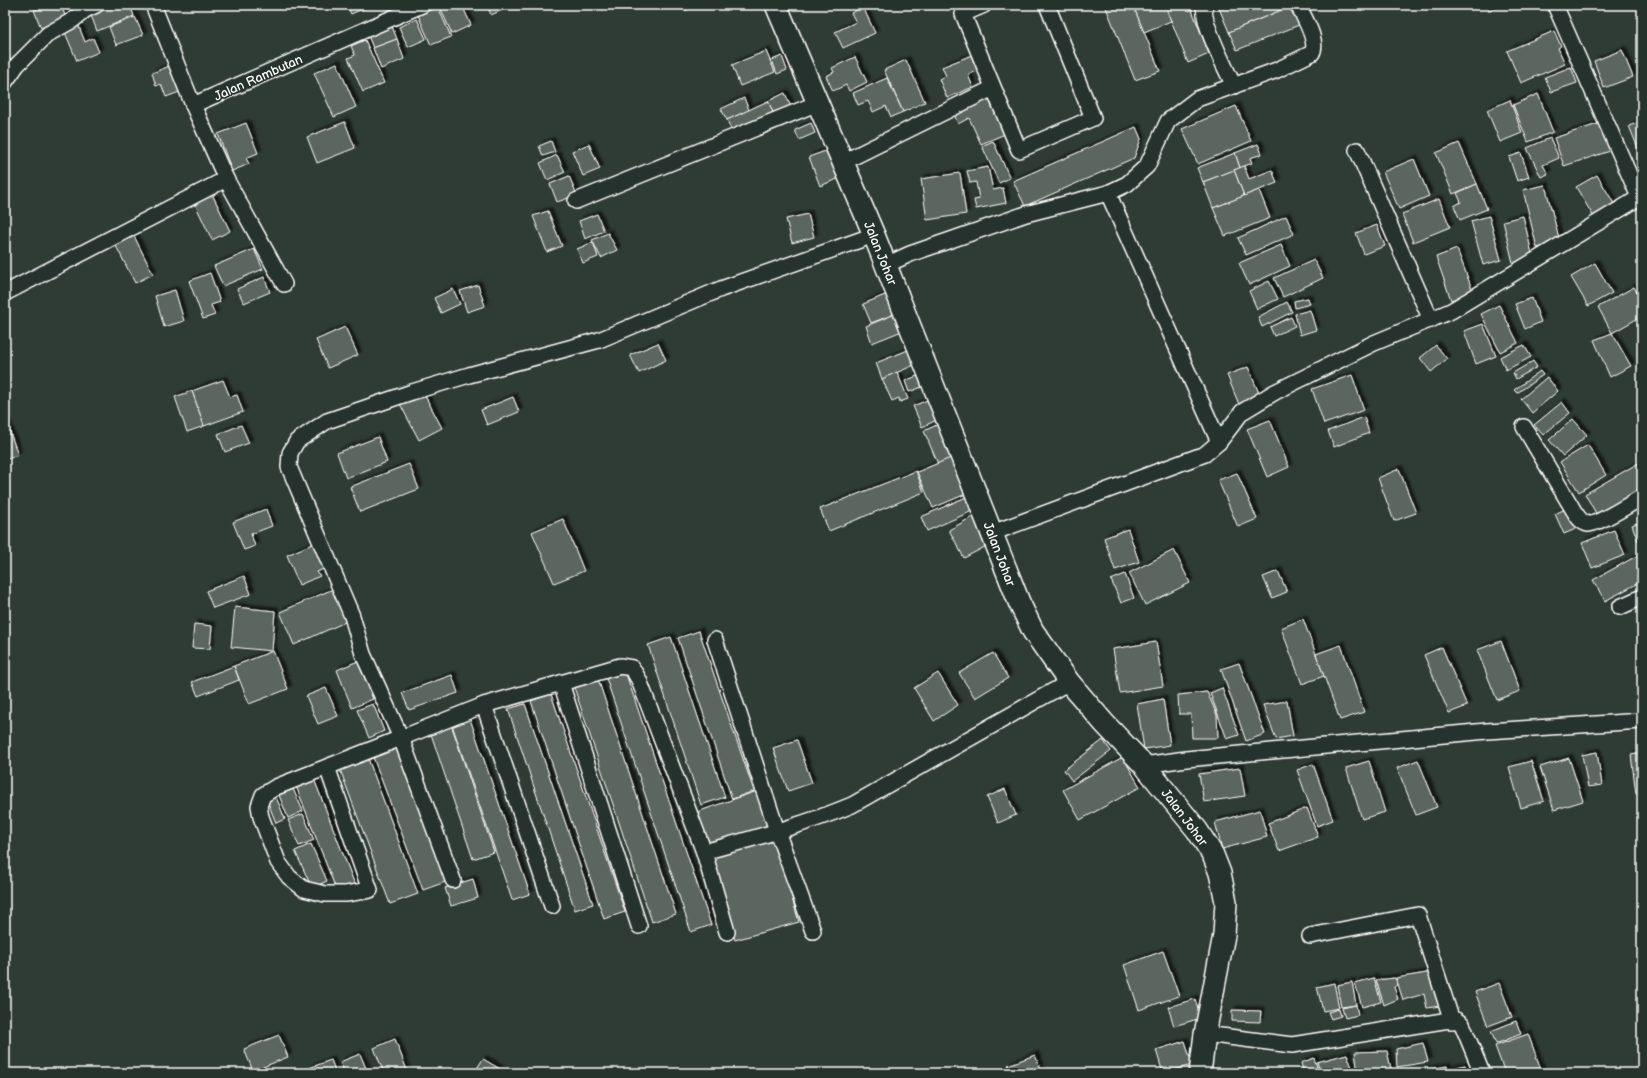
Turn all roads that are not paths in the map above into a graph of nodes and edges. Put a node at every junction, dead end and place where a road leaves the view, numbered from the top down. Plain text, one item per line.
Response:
1 (96, 5) edge
2 (153, 5) edge
3 (422, 5) edge
4 (776, 5) edge
5 (984, 5) edge
6 (1047, 5) edge
7 (1205, 5) edge
8 (1298, 5) edge
9 (1554, 5) edge
10 (5, 82) edge
11 (1234, 86) junction
12 (993, 88) junction
13 (818, 103) junction
14 (193, 105) junction
15 (1357, 150) dead end
16 (843, 162) junction
17 (226, 179) junction
18 (1108, 193) junction
19 (1640, 197) edge
20 (576, 201) dead end
21 (874, 235) junction
22 (886, 265) junction
23 (284, 284) dead end
24 (5, 293) edge
25 (1431, 320) junction
26 (1524, 427) dead end
27 (1219, 442) junction
28 (1642, 498) edge
29 (992, 533) junction
30 (1642, 597) edge
31 (1620, 606) dead end
32 (715, 640) dead end
33 (1069, 682) junction
34 (561, 684) junction
35 (484, 705) junction
36 (1642, 721) edge
37 (401, 738) junction
38 (1144, 765) junction
39 (327, 767) junction
40 (777, 831) junction
41 (704, 852) junction
42 (453, 880) dead end
43 (552, 906) dead end
44 (639, 926) dead end
45 (813, 931) dead end
46 (727, 932) dead end
47 (1310, 936) dead end
48 (1452, 1021) junction
49 (1205, 1034) junction
50 (1200, 1073) edge
51 (1482, 1073) edge

1 - 10 street
2 - 14 street
3 - 14 street, Jalan Rambutan
4 - 13 street, Jalan Johar
5 - 12 street
6 - 12 street
7 - 11 street
8 - 11 street
9 - 19 street
11 - 18 street
12 - 16 street
13 - 16 street, Jalan Johar
13 - 20 street
14 - 17 street
15 - 25 street
16 - 21 street, Jalan Johar
17 - 23 street
17 - 24 street
18 - 22 street
18 - 27 street
19 - 25 street
21 - 22 street, Jalan Johar
21 - 37 street
22 - 29 street, Jalan Johar
25 - 27 street
26 - 28 street
27 - 29 street
29 - 33 street, Jalan Johar
30 - 31 street
32 - 40 street
33 - 38 street, Jalan Johar
33 - 40 street
34 - 35 street
34 - 41 street
34 - 44 street
35 - 37 street
35 - 43 street
36 - 38 street
37 - 39 street
37 - 42 street
38 - 49 street, Jalan Johar
39 - 39 street
40 - 41 street
40 - 45 street
41 - 46 street
47 - 48 street
48 - 49 street
48 - 51 street
49 - 50 street, Jalan Johar

